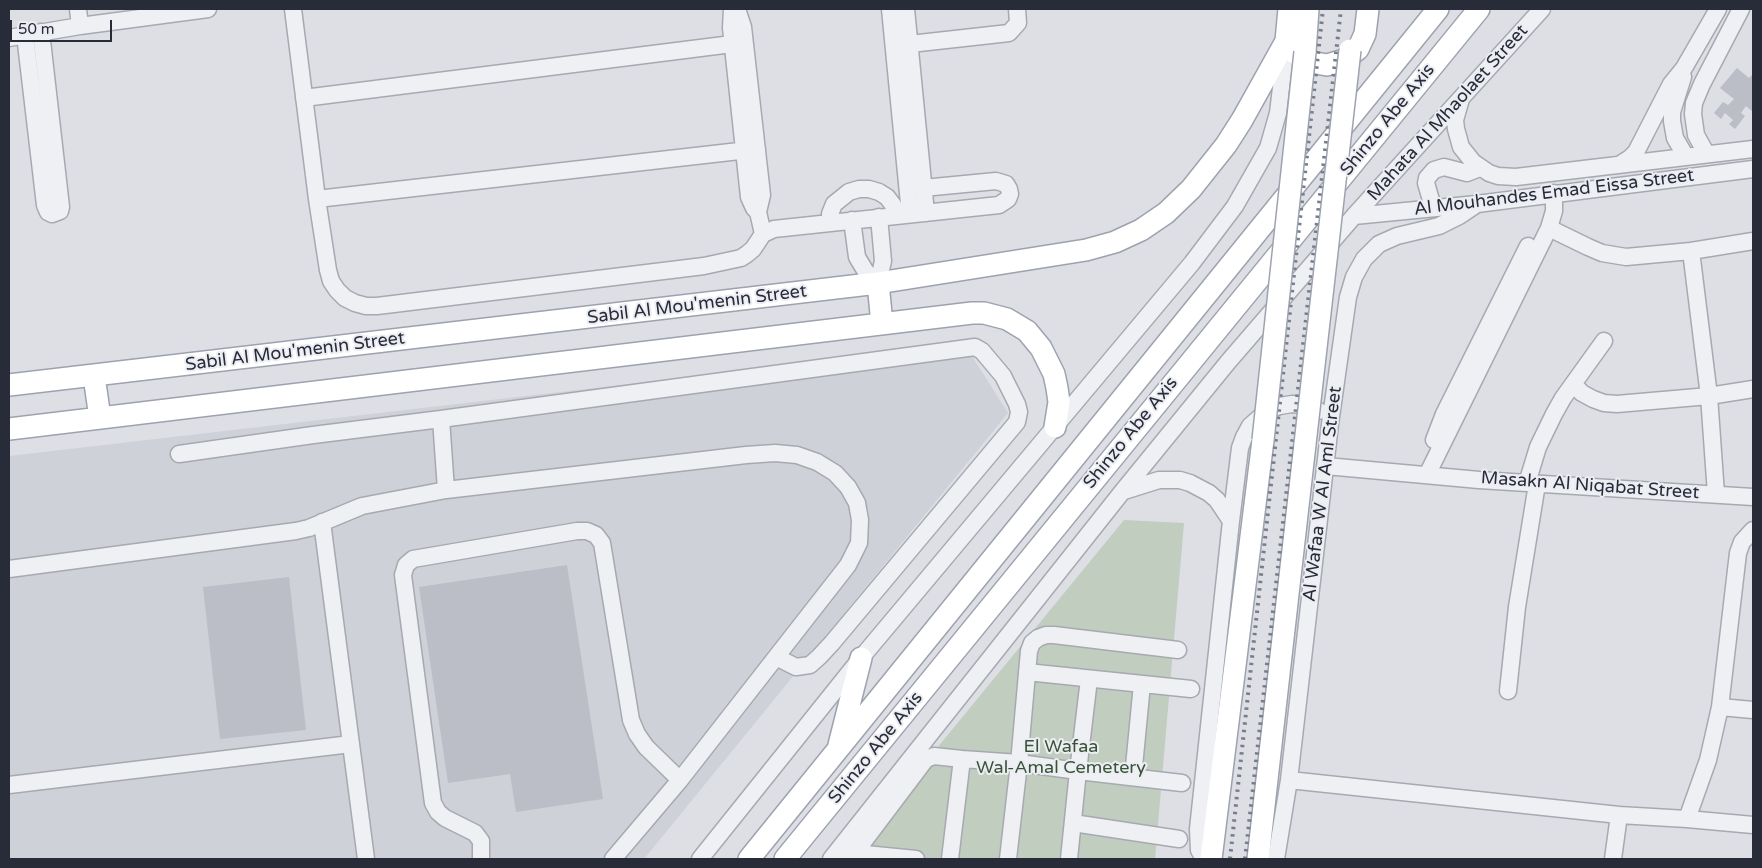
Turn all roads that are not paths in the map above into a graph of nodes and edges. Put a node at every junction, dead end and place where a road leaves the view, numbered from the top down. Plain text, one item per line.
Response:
1 (78, 9) edge
2 (208, 9) edge
3 (293, 9) edge
4 (732, 9) edge
5 (737, 9) edge
6 (890, 9) edge
7 (906, 9) edge
8 (1017, 9) edge
9 (1289, 9) edge
10 (1308, 9) edge
11 (1354, 9) edge
12 (1368, 9) edge
13 (1479, 9) edge
14 (1542, 9) edge
15 (1718, 9) edge
16 (1741, 9) edge
17 (1436, 10) edge
18 (80, 26) junction
19 (33, 34) junction
20 (9, 38) edge
21 (1286, 41) junction
22 (732, 44) junction
23 (902, 45) junction
24 (1684, 68) junction
25 (1461, 96) junction
26 (304, 98) junction
27 (751, 149) junction
28 (1753, 149) edge
29 (1706, 154) junction
30 (1686, 157) junction
31 (1617, 166) junction
32 (1480, 168) junction
33 (1753, 169) edge
34 (924, 188) junction
35 (1554, 194) junction
36 (317, 199) junction
37 (1476, 204) junction
38 (1433, 207) junction
39 (911, 214) junction
40 (1354, 216) junction
41 (879, 217) junction
42 (852, 220) junction
43 (830, 223) junction
44 (1544, 227) junction
45 (764, 234) junction
46 (1753, 240) edge
47 (1691, 251) junction
48 (878, 283) junction
49 (882, 324) junction
50 (1604, 341) dead end
51 (94, 376) junction
52 (1573, 384) junction
53 (9, 385) edge
54 (1753, 389) edge
55 (1709, 396) junction
56 (100, 418) junction
57 (441, 419) junction
58 (1330, 424) junction
59 (1054, 428) junction
60 (9, 429) edge
61 (179, 454) dead end
62 (1326, 466) junction
63 (1428, 467) junction
64 (1532, 483) junction
65 (446, 490) junction
66 (1122, 492) junction
67 (1716, 494) junction
68 (1753, 497) edge
69 (1231, 521) junction
70 (322, 522) junction
71 (1753, 530) edge
72 (9, 569) edge
73 (1178, 650) dead end
74 (776, 657) junction
75 (862, 658) junction
76 (1027, 672) junction
77 (1089, 679) junction
78 (1142, 684) junction
79 (1191, 689) dead end
80 (1508, 691) dead end
81 (1720, 707) junction
82 (1753, 710) edge
83 (351, 744) junction
84 (838, 752) junction
85 (962, 759) junction
86 (1019, 763) junction
87 (1078, 771) junction
88 (1133, 778) junction
89 (680, 780) junction
90 (1289, 780) junction
91 (1182, 783) dead end
92 (9, 785) edge
93 (1619, 816) junction
94 (1687, 819) junction
95 (1073, 823) junction
96 (1753, 825) edge
97 (1178, 839) dead end
98 (853, 856) edge
99 (366, 859) edge
100 (481, 859) edge
101 (613, 859) edge
102 (700, 859) edge
103 (749, 859) edge
104 (785, 859) edge
105 (831, 859) edge
106 (909, 859) edge
107 (950, 859) edge
108 (1008, 859) edge
109 (1069, 859) edge
110 (1204, 859) edge
111 (1211, 859) edge
112 (1258, 859) edge
113 (1276, 859) edge
114 (1613, 859) edge

1 - 18 street
2 - 18 street
3 - 26 street
4 - 22 street
5 - 27 street
6 - 23 street
7 - 23 street
8 - 23 street
9 - 21 main road
10 - 111 main road, bridge
11 - 112 main road, bridge
12 - 21 main road
13 - 104 main road, Shinzo Abe Axis
14 - 25 street, Mahata Al Mhaolaet Street
15 - 24 street
16 - 29 street
17 - 84 main road, Shinzo Abe Axis
18 - 19 street
19 - 19 street
19 - 20 street
21 - 48 main road, Sabil Al Mou'menin Street
21 - 59 street
22 - 26 street
22 - 27 street
23 - 34 street
23 - 39 street
24 - 30 street
24 - 31 street
25 - 32 street, Al Mouhandes Emad Eissa Street
25 - 40 street, Mahata Al Mhaolaet Street
26 - 36 street
27 - 36 street
27 - 45 street
28 - 29 street, Al Mouhandes Emad Eissa Street
29 - 30 street, Al Mouhandes Emad Eissa Street
30 - 31 street, Al Mouhandes Emad Eissa Street
31 - 32 street, Al Mouhandes Emad Eissa Street
32 - 38 street
33 - 35 street, Al Mouhandes Emad Eissa Street
34 - 39 street
34 - 39 street
35 - 37 street, Al Mouhandes Emad Eissa Street
35 - 44 street
36 - 45 street
37 - 38 street, Al Mouhandes Emad Eissa Street
37 - 58 street, Al Wafaa W Al Aml Street
38 - 40 street, Al Mouhandes Emad Eissa Street
39 - 41 street
39 - 43 street
40 - 66 street, Mahata Al Mhaolaet Street
41 - 42 street
41 - 48 street
42 - 43 street
42 - 48 street
43 - 45 street
44 - 47 street
44 - 63 street
46 - 47 street
47 - 55 street
48 - 49 main road
48 - 51 main road, Sabil Al Mou'menin Street
49 - 56 main road
49 - 59 main road
50 - 52 street
51 - 53 main road, Sabil Al Mou'menin Street
51 - 56 main road
52 - 55 street
52 - 64 street
54 - 55 street
55 - 67 street
56 - 60 main road
57 - 61 street
57 - 65 street
57 - 74 street
58 - 62 street, Al Wafaa W Al Aml Street
58 - 69 street
59 - 75 street
62 - 63 street, Masakn Al Niqabat Street
62 - 90 street, Al Wafaa W Al Aml Street
63 - 64 street, Masakn Al Niqabat Street
64 - 67 street, Masakn Al Niqabat Street
64 - 80 street
65 - 70 street
65 - 74 street
66 - 69 street
66 - 105 street, Mahata Al Mhaolaet Street
67 - 68 street, Masakn Al Niqabat Street
69 - 110 street
70 - 72 street
70 - 83 street
71 - 81 street
73 - 76 street
74 - 89 street
75 - 84 main road
75 - 102 street
76 - 77 street
76 - 86 street
77 - 78 street
77 - 87 street
78 - 79 street
78 - 88 street
81 - 82 street
81 - 94 street
83 - 92 street
83 - 99 street
84 - 103 main road, Shinzo Abe Axis
85 - 86 street
85 - 98 street
85 - 107 street
86 - 87 street
86 - 108 street
87 - 88 street
87 - 95 street
88 - 91 street
89 - 100 street
89 - 101 street
90 - 93 street
90 - 113 street, Al Wafaa W Al Aml Street
93 - 94 street
93 - 114 street
94 - 96 street
95 - 97 street
95 - 109 street
98 - 106 street

